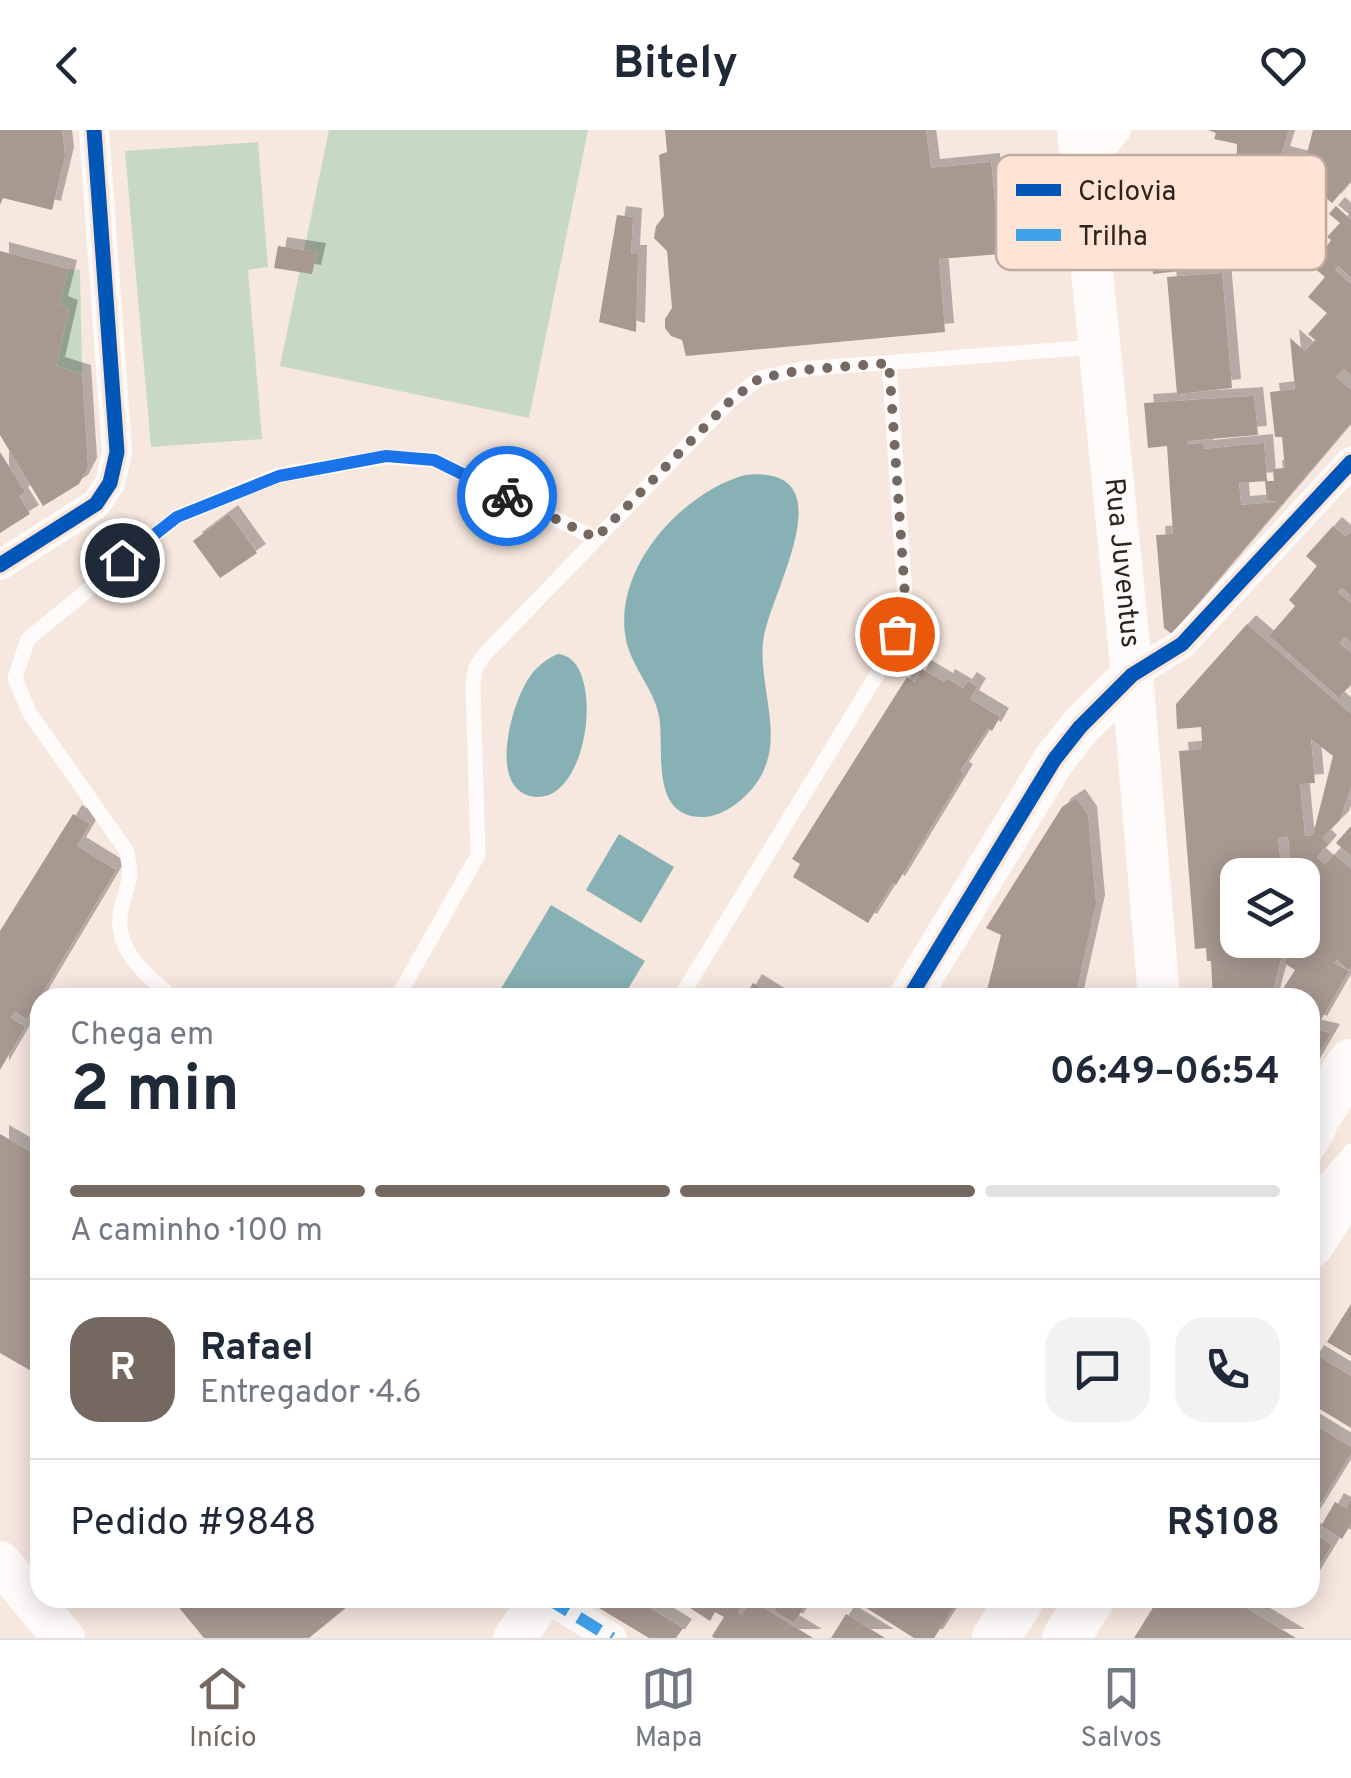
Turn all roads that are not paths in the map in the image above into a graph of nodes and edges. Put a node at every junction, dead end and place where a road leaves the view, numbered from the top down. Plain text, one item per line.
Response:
1 (94, 130) edge
2 (1116, 130) edge
3 (1080, 150) edge
4 (1092, 270) edge
5 (1100, 346) junction
6 (889, 363) junction
7 (1351, 462) edge
8 (596, 538) junction
9 (0, 565) edge
10 (1132, 675) junction
11 (161, 988) edge
12 (403, 988) edge
13 (686, 988) edge
14 (915, 988) edge
15 (1158, 988) edge
16 (1351, 1063) edge
17 (1325, 1120) edge
18 (1351, 1151) edge
19 (1351, 1180) edge
20 (1320, 1187) edge
21 (1320, 1228) edge
22 (0, 1562) edge
23 (30, 1598) edge
24 (39, 1608) edge
25 (537, 1608) edge
26 (562, 1608) edge
27 (1059, 1613) edge
28 (64, 1638) edge
29 (514, 1638) edge
30 (612, 1638) edge
31 (996, 1638) edge
32 (1056, 1638) edge

1 - 9 street
2 - 3 street
4 - 5 main road, Rua Juventus
5 - 6 lane
5 - 10 main road, Rua Juventus
6 - 8 lane
6 - 13 lane
7 - 10 street
8 - 11 lane
8 - 12 lane
10 - 14 main road
10 - 15 main road, Rua Juventus
16 - 17 main road
18 - 20 lane
19 - 21 main road
22 - 23 main road
24 - 28 main road
25 - 29 main road
26 - 30 street
27 - 31 main road
27 - 32 lane

